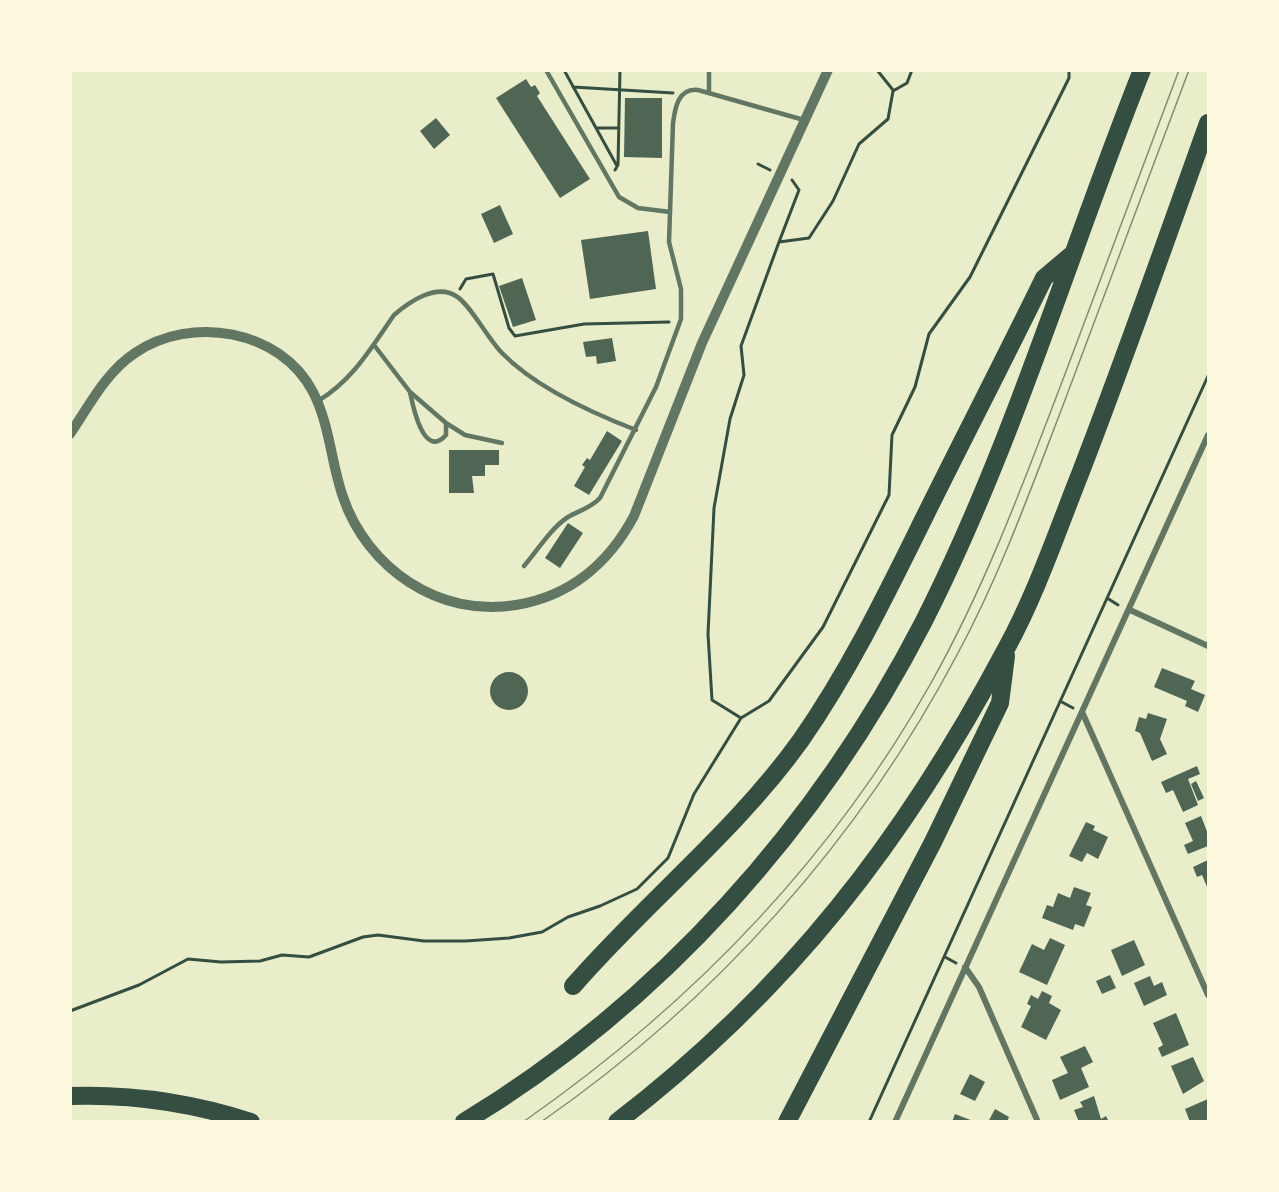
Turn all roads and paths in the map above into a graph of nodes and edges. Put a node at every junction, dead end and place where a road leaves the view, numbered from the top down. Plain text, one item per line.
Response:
1 (546, 70) edge
2 (564, 70) edge
3 (620, 70) edge
4 (709, 70) edge
5 (828, 70) edge
6 (877, 70) edge
7 (912, 70) edge
8 (1070, 70) edge
9 (1142, 70) edge
10 (573, 87) junction
11 (620, 88) junction
12 (893, 91) junction
13 (709, 92) junction
14 (680, 97) junction
15 (805, 120) junction
16 (1209, 123) edge
17 (596, 128) junction
18 (619, 128) junction
19 (670, 212) junction
20 (1071, 255) junction
21 (456, 296) junction
22 (680, 323) junction
23 (374, 345) junction
24 (1209, 376) edge
25 (410, 392) junction
26 (317, 401) junction
27 (446, 423) junction
28 (636, 430) junction
29 (70, 434) edge
30 (1209, 435) edge
31 (502, 443) dead end
32 (524, 566) dead end
33 (1130, 610) junction
34 (1209, 646) edge
35 (1007, 647) junction
36 (1083, 714) junction
37 (741, 718) junction
38 (965, 968) junction
39 (573, 986) dead end
40 (1209, 995) edge
41 (70, 1011) edge
42 (70, 1096) edge
43 (251, 1122) edge
44 (464, 1122) edge
45 (617, 1122) edge
46 (787, 1122) edge
47 (870, 1122) edge
48 (895, 1122) edge
49 (1038, 1122) edge

1 - 19 lane
2 - 10 path
3 - 11 path
4 - 13 lane
5 - 15 street
6 - 12 path
7 - 12 path
8 - 37 path
9 - 20 highway
10 - 11 path
10 - 17 path
11 - 14 path
11 - 18 path
12 - 37 path
13 - 14 lane
13 - 15 lane
14 - 19 lane
15 - 26 street
16 - 35 highway
17 - 18 path
17 - 18 path
19 - 22 lane
20 - 39 highway
20 - 44 highway
21 - 22 path
21 - 23 lane
21 - 28 lane
22 - 28 lane
23 - 25 lane
23 - 26 lane
24 - 47 path
25 - 27 lane
25 - 27 lane
26 - 29 street
27 - 31 lane
28 - 32 lane
30 - 33 street
33 - 34 street
33 - 36 street
35 - 45 highway
35 - 46 highway
36 - 38 street
36 - 40 street
37 - 41 path
38 - 48 street
38 - 49 street
42 - 43 highway

